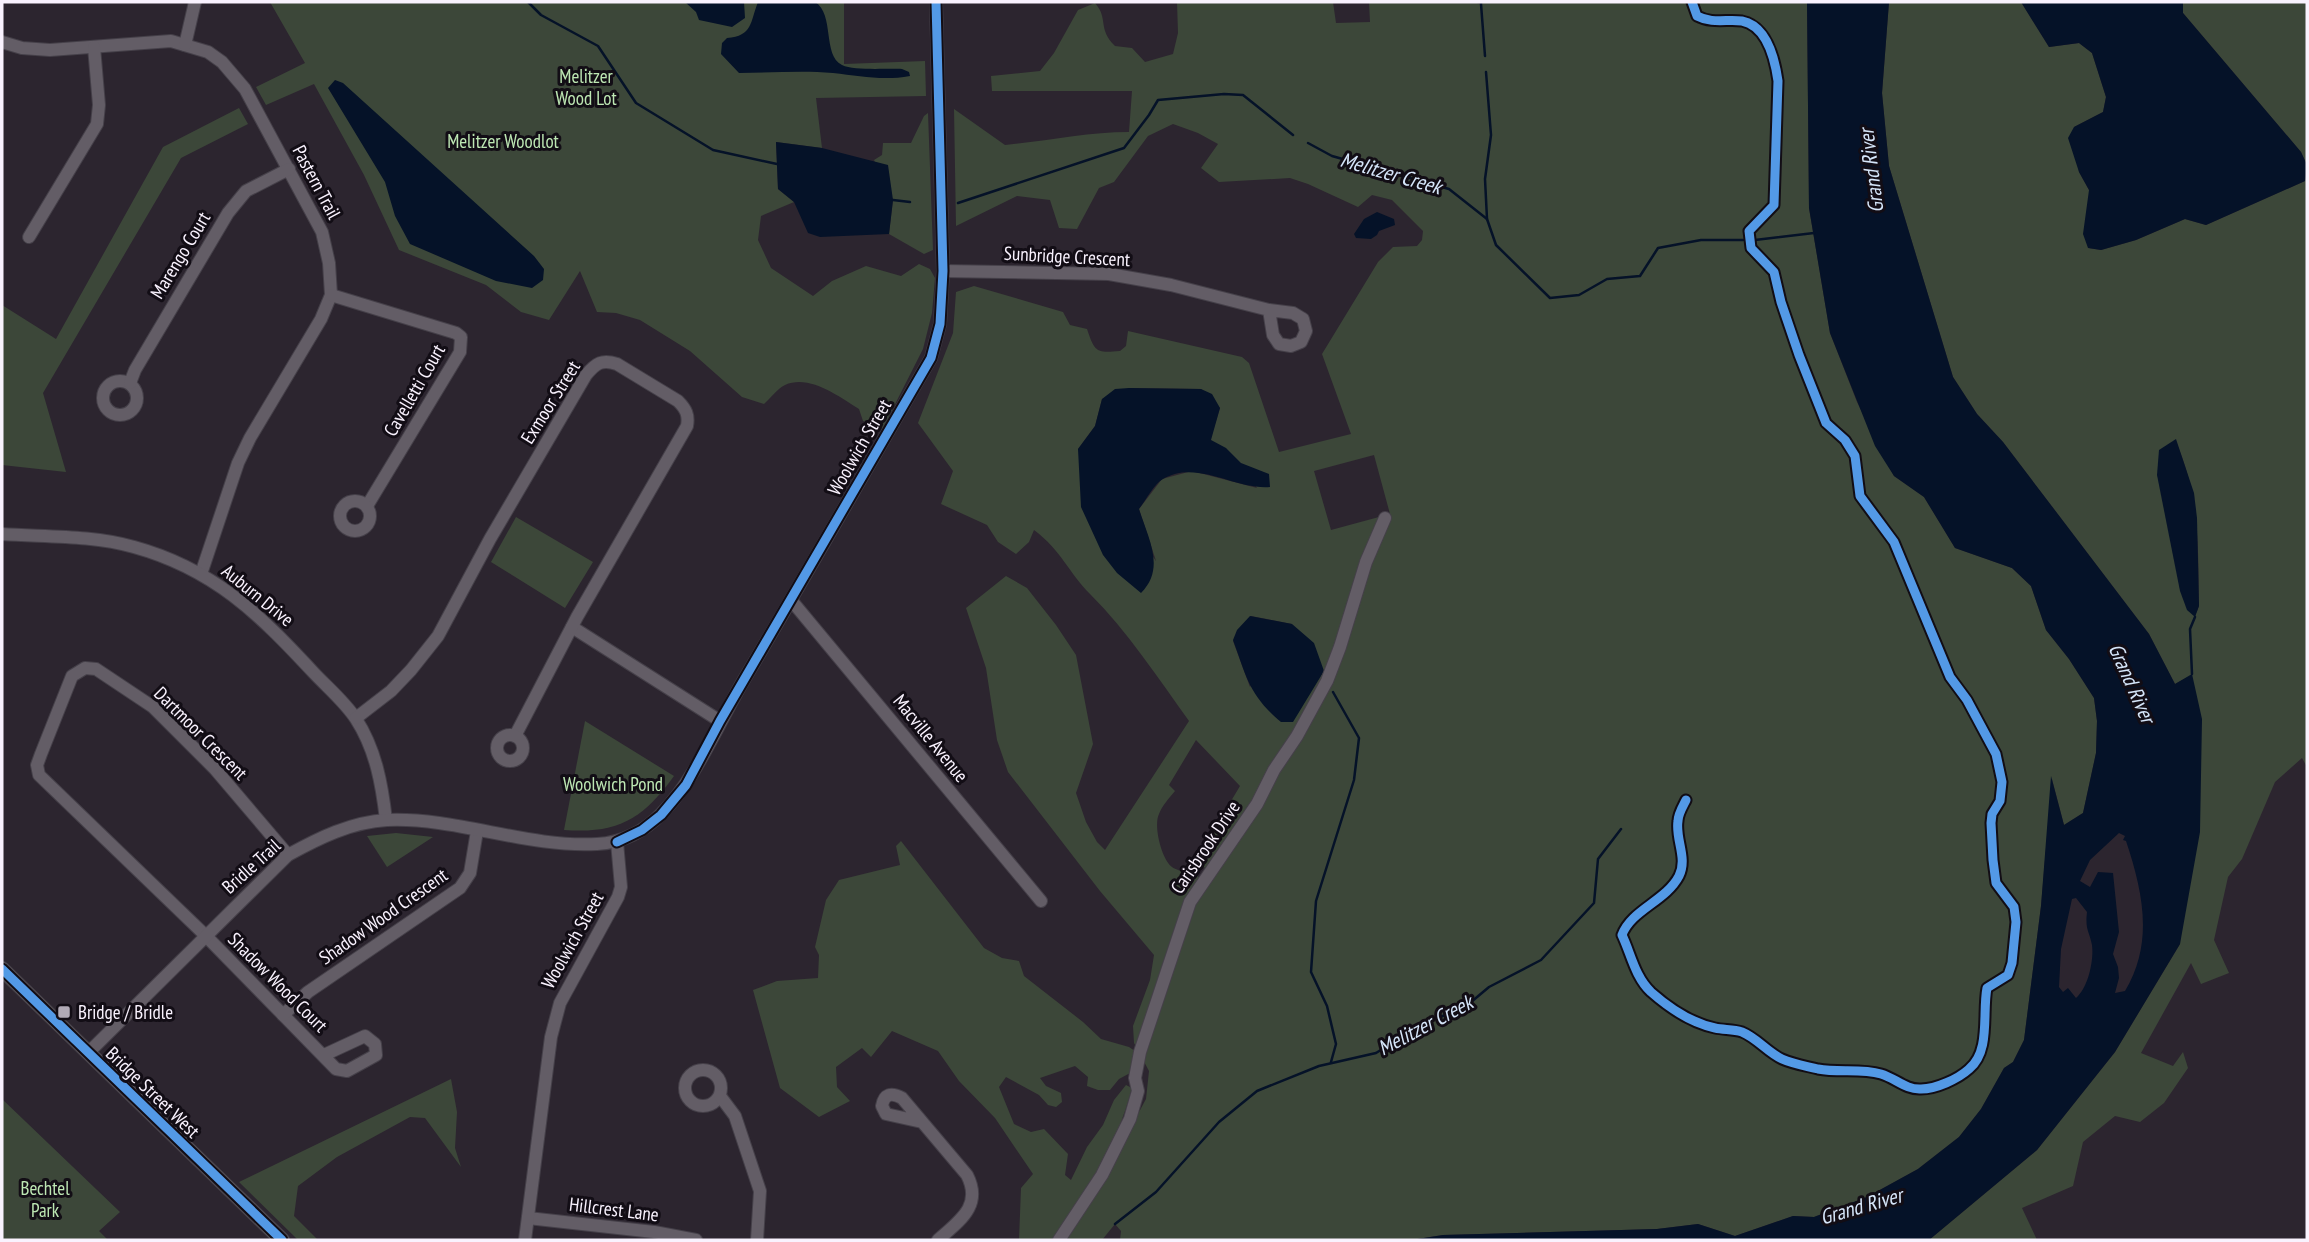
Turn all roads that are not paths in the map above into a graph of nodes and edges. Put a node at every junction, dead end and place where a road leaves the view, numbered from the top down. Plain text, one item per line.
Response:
1 (195, 2) edge
2 (936, 2) edge
3 (2, 42) edge
4 (185, 45) junction
5 (94, 47) junction
6 (289, 169) junction
7 (29, 237) dead end
8 (943, 271) junction
9 (331, 295) junction
10 (1269, 310) dead end
11 (130, 383) dead end
12 (367, 506) dead end
13 (1385, 519) dead end
14 (2, 534) edge
15 (201, 574) junction
16 (791, 600) junction
17 (572, 628) junction
18 (356, 718) junction
19 (720, 721) junction
20 (515, 736) dead end
21 (386, 820) junction
22 (477, 831) junction
23 (617, 842) junction
24 (288, 855) junction
25 (1041, 901) dead end
26 (205, 935) junction
27 (2, 969) edge
28 (284, 1015) junction
29 (88, 1053) junction
30 (324, 1055) dead end
31 (720, 1096) dead end
32 (922, 1122) dead end
33 (528, 1218) junction
34 (282, 1240) edge
35 (525, 1240) edge
36 (696, 1240) edge
37 (757, 1240) edge
38 (938, 1240) edge
39 (1059, 1240) edge

1 - 4 street
2 - 8 street, Woolwich Street
3 - 5 street, Pastern Trail
4 - 5 street, Pastern Trail
4 - 6 street, Pastern Trail
5 - 7 street
6 - 9 street, Pastern Trail
6 - 11 street, Marengo Court
8 - 10 street, Sunbridge Crescent
8 - 16 street, Woolwich Street
9 - 12 street, Cavelletti Court
9 - 15 street, Pastern Trail
13 - 39 street, Carisbrook Drive
14 - 15 street, Auburn Drive
15 - 18 street, Auburn Drive
16 - 19 street, Woolwich Street
16 - 25 street, Macville Avenue
17 - 18 street, Exmoor Street
17 - 19 street
17 - 20 street
18 - 21 street, Auburn Drive
19 - 23 street, Woolwich Street
21 - 22 street, Bridle Trail
21 - 24 street, Bridle Trail
22 - 23 street, Bridle Trail
22 - 28 street, Shadow Wood Crescent
23 - 33 street, Woolwich Street
24 - 26 street, Bridle Trail
24 - 26 street, Dartmoor Crescent
26 - 28 street, Shadow Wood Court
26 - 29 street, Bridle Trail
27 - 29 main road, Bridge Street West
28 - 30 street, Shadow Wood Court
29 - 34 main road, Bridge Street West
31 - 37 street
32 - 38 street
33 - 35 street, Woolwich Street
33 - 36 street, Hillcrest Lane

